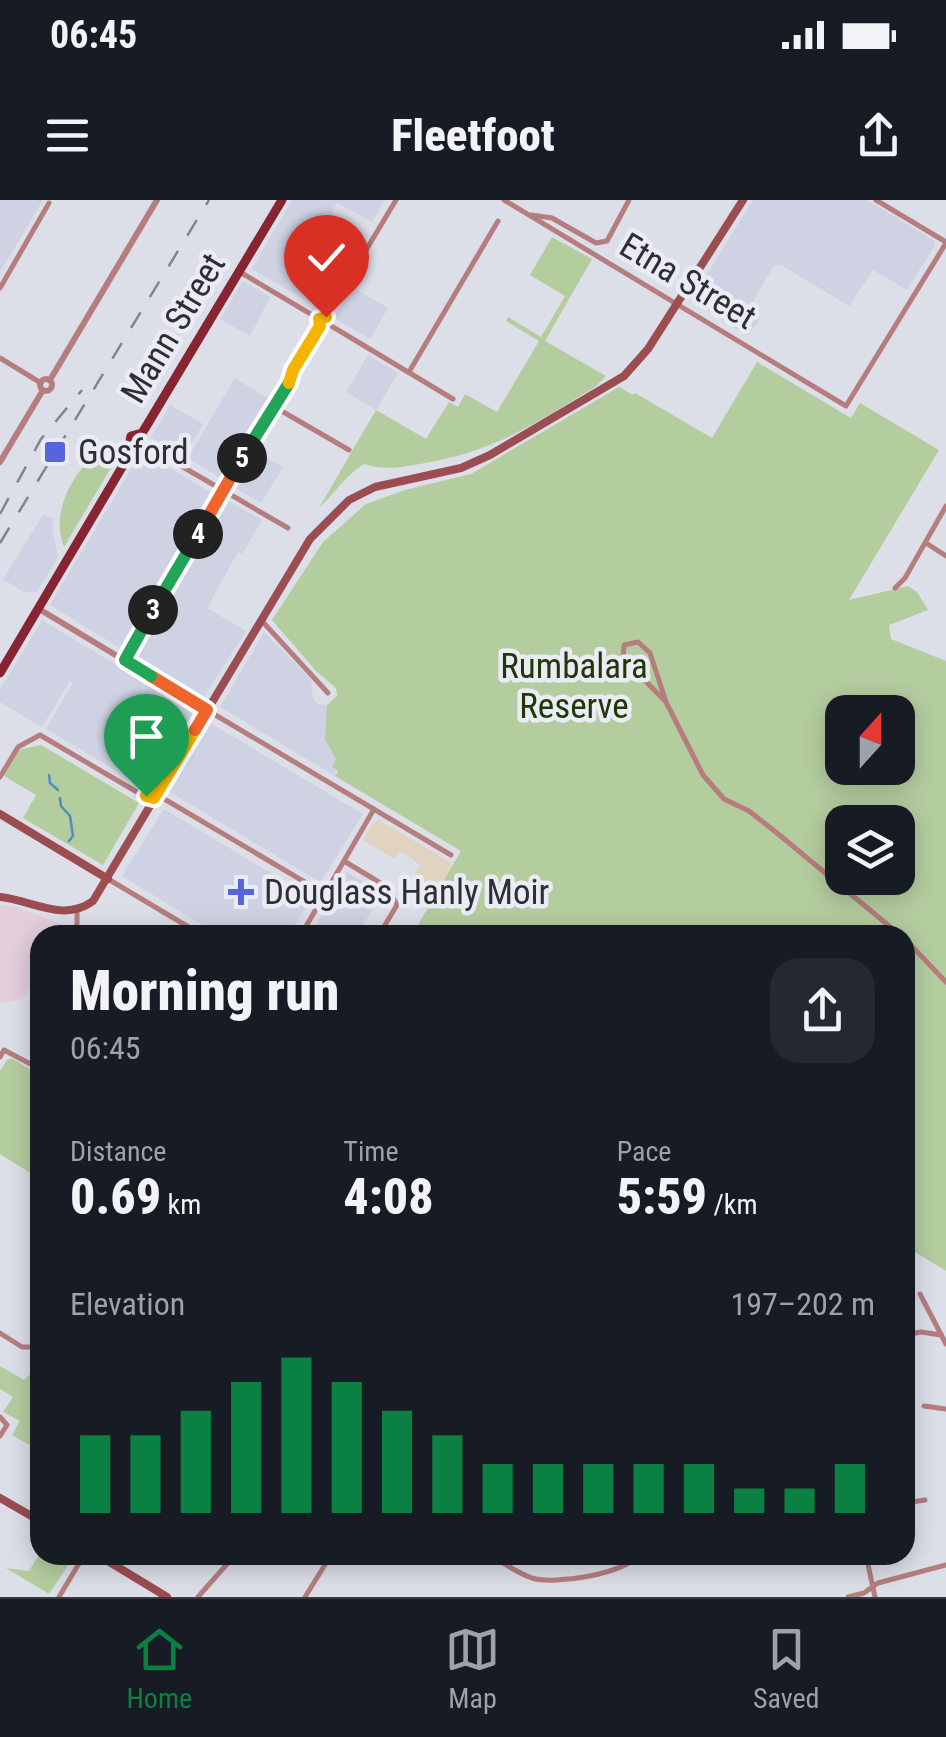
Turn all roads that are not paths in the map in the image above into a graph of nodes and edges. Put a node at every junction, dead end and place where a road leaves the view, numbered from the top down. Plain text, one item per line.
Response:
1 (157, 200) edge
2 (282, 200) edge
3 (396, 200) edge
4 (629, 200) edge
5 (743, 200) edge
6 (876, 200) edge
7 (509, 201) edge
8 (49, 202) dead end
9 (528, 215) junction
10 (498, 221) dead end
11 (946, 242) edge
12 (239, 272) junction
13 (0, 288) edge
14 (678, 304) junction
15 (323, 322) junction
16 (0, 358) edge
17 (409, 372) junction
18 (44, 384) junction
19 (453, 399) dead end
20 (273, 406) junction
21 (140, 446) junction
22 (349, 450) dead end
23 (0, 462) edge
24 (223, 490) junction
25 (946, 506) edge
26 (288, 528) dead end
27 (926, 543) junction
28 (946, 556) edge
29 (895, 588) dead end
30 (39, 608) junction
31 (261, 620) junction
32 (125, 660) junction
33 (0, 674) edge
34 (328, 692) dead end
35 (666, 702) junction
36 (207, 710) junction
37 (0, 777) edge
38 (154, 798) junction
39 (374, 810) junction
40 (0, 814) edge
41 (451, 854) dead end
42 (344, 861) junction
43 (108, 879) junction
44 (326, 894) junction
45 (0, 897) edge
46 (77, 910) junction
47 (77, 925) edge
48 (185, 925) edge
49 (307, 925) edge
50 (385, 925) edge
51 (887, 925) edge
52 (915, 950) edge
53 (946, 982) edge
54 (1, 1052) edge
55 (30, 1065) edge
56 (920, 1294) dead end
57 (0, 1333) edge
58 (915, 1333) edge
59 (941, 1336) junction
60 (946, 1344) edge
61 (30, 1347) edge
62 (924, 1406) dead end
63 (946, 1409) edge
64 (0, 1417) edge
65 (0, 1436) edge
66 (0, 1498) edge
67 (926, 1500) dead end
68 (915, 1502) edge
69 (30, 1515) edge
70 (78, 1565) edge
71 (114, 1565) edge
72 (225, 1565) edge
73 (325, 1565) edge
74 (506, 1565) edge
75 (626, 1565) edge
76 (868, 1565) edge
77 (946, 1566) edge
78 (873, 1587) junction
79 (59, 1597) edge
80 (167, 1597) edge
81 (198, 1597) edge
82 (305, 1597) edge
83 (848, 1597) edge
84 (875, 1597) edge

1 - 18 street
2 - 12 main road, Mann Street
3 - 15 street
4 - 9 street
5 - 14 main road
6 - 11 street
7 - 9 street, Etna Street
8 - 13 street
9 - 14 street, Etna Street
10 - 17 street
11 - 14 street, Etna Street
12 - 15 street
12 - 21 main road, Mann Street
14 - 31 main road
15 - 17 street
15 - 20 street
16 - 18 street
17 - 19 street
18 - 23 street
20 - 22 street
20 - 24 street
21 - 24 street
21 - 30 main road, Mann Street
24 - 26 street
24 - 32 street
25 - 27 street
27 - 28 street
27 - 29 street
30 - 32 street
30 - 33 main road, Mann Street
31 - 34 street
31 - 36 main road
32 - 36 street
35 - 35 street
35 - 51 street
36 - 38 main road
36 - 39 street
37 - 38 street
38 - 43 main road
38 - 44 street
39 - 41 street
39 - 42 street
40 - 43 main road
42 - 44 street
42 - 50 street
43 - 46 main road
43 - 48 street
44 - 49 street
45 - 46 main road
46 - 47 street
52 - 53 street
54 - 55 street
56 - 59 street
57 - 61 street
58 - 59 street
59 - 60 street
62 - 63 street
64 - 65 street
66 - 69 main road
67 - 68 street
70 - 79 street
71 - 80 main road
72 - 81 street
73 - 82 street
74 - 75 street
76 - 78 street
77 - 78 street
78 - 83 street
78 - 84 street

